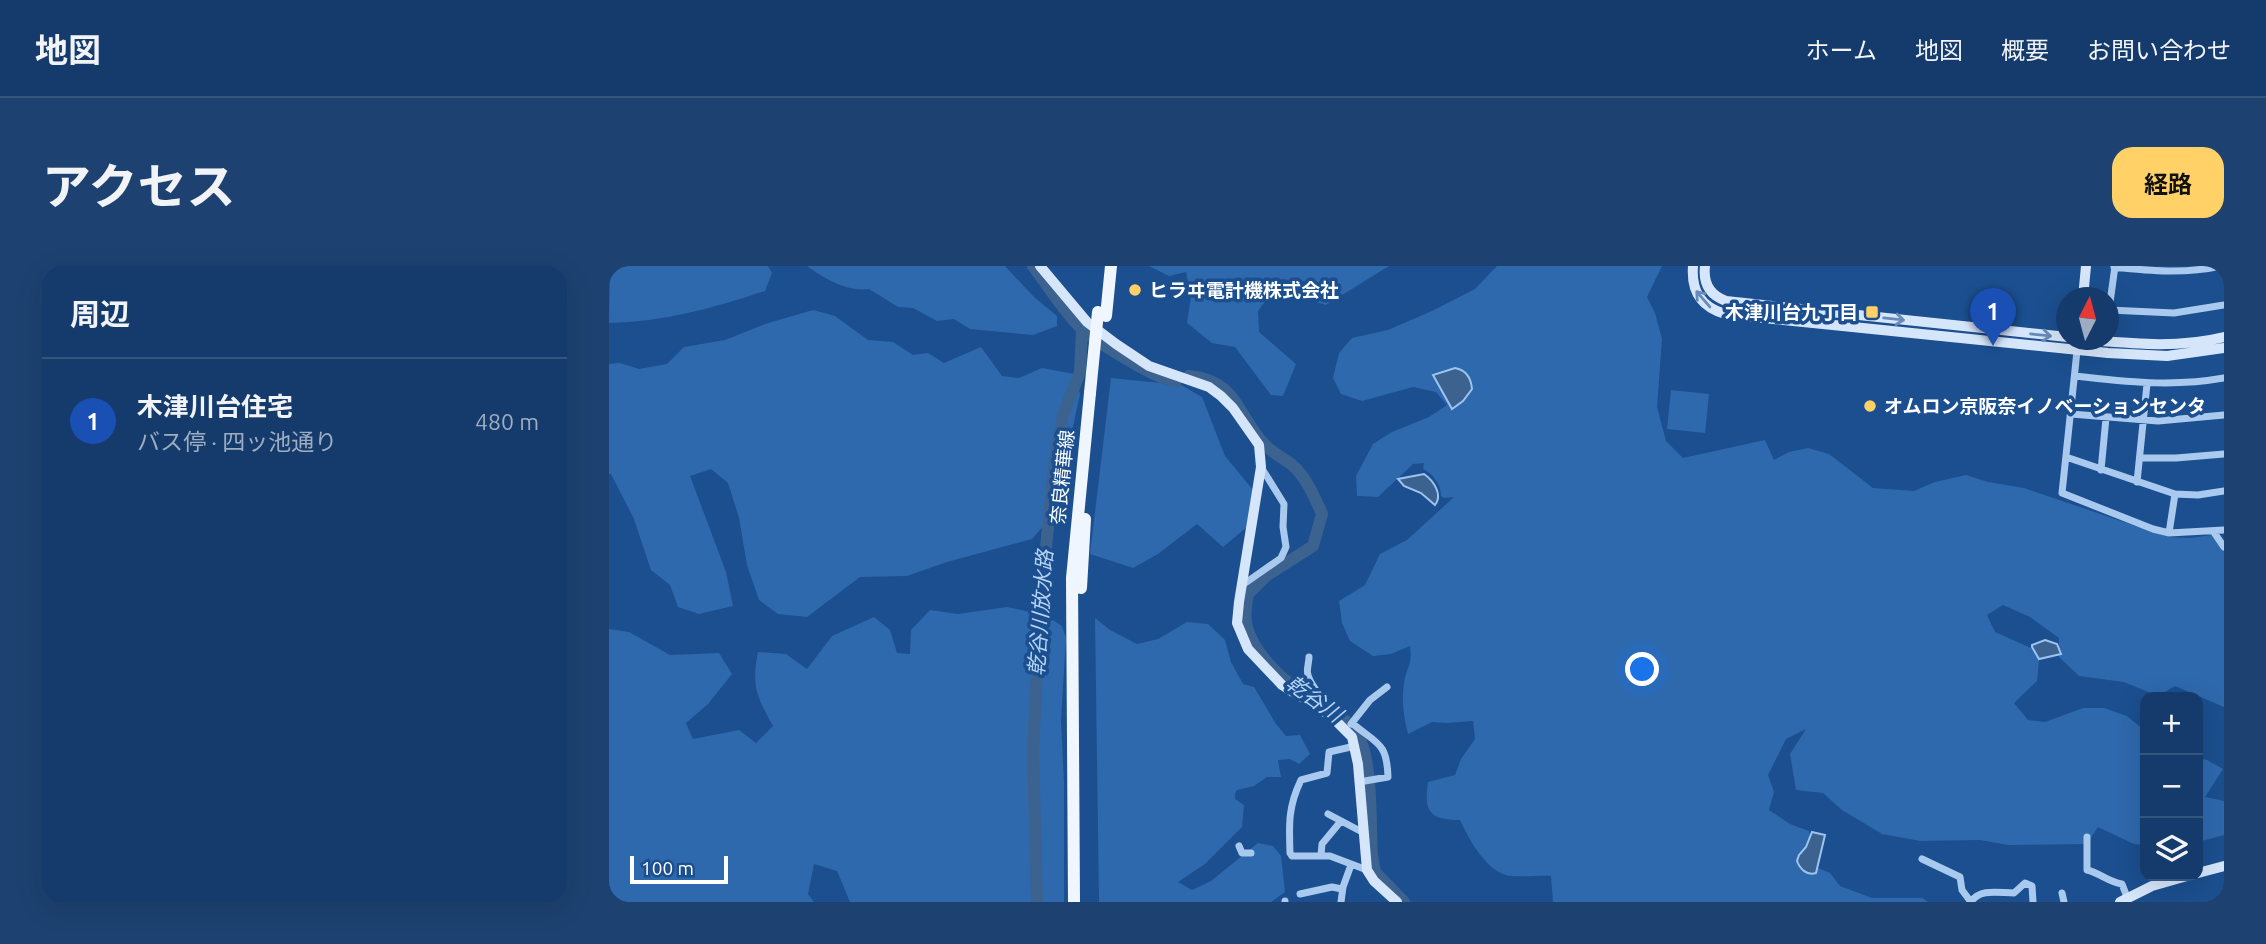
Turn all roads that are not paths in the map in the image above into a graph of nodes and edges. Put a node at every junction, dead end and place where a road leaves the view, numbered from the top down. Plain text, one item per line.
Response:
1 (1040, 266) edge
2 (1103, 266) edge
3 (1111, 266) edge
4 (1693, 266) edge
5 (1705, 266) edge
6 (2086, 266) edge
7 (2115, 266) edge
8 (2221, 266) edge
9 (2084, 287) edge
10 (2224, 305) edge
11 (1102, 314) junction
12 (2056, 336) edge
13 (2224, 337) edge
14 (2119, 342) edge
15 (2056, 343) edge
16 (2224, 348) edge
17 (2078, 350) edge
18 (2118, 350) edge
19 (2075, 376) junction
20 (2224, 377) edge
21 (2147, 384) junction
22 (1094, 393) junction
23 (2071, 414) junction
24 (2224, 415) edge
25 (2106, 418) junction
26 (2144, 421) junction
27 (2224, 454) edge
28 (2066, 457) junction
29 (2140, 458) junction
30 (1261, 467) junction
31 (2101, 470) junction
32 (2137, 482) junction
33 (2224, 491) edge
34 (2175, 494) junction
35 (2224, 530) edge
36 (2213, 531) junction
37 (2169, 533) junction
38 (2224, 547) edge
39 (1241, 586) junction
40 (1309, 657) dead end
41 (1387, 687) dead end
42 (1318, 706) junction
43 (1349, 726) junction
44 (1355, 746) junction
45 (1364, 782) junction
46 (1328, 814) dead end
47 (1342, 821) junction
48 (1364, 833) junction
49 (2087, 837) dead end
50 (1239, 846) dead end
51 (1251, 853) dead end
52 (1321, 855) junction
53 (1922, 859) dead end
54 (1351, 864) junction
55 (2224, 866) edge
56 (1367, 870) junction
57 (2203, 872) edge
58 (2170, 881) edge
59 (1342, 890) junction
60 (1300, 894) dead end
61 (2123, 899) edge
62 (1074, 902) edge
63 (1083, 902) edge
64 (1341, 902) edge
65 (1397, 902) edge
66 (1971, 902) edge
67 (2033, 902) edge

1 - 30 main road
2 - 11 main road, 奈良精華線
3 - 11 main road, 奈良精華線
15 -> 4 main road
5 -> 12 main road
6 - 9 main road
7 - 8 street
7 - 10 street
11 - 22 main road, 奈良精華線
13 - 14 main road
16 - 18 main road
17 - 19 street
19 - 21 street
19 - 23 street
20 - 21 street
21 - 26 street
22 - 62 main road, 奈良精華線
22 - 63 main road, 奈良精華線
23 - 25 street
23 - 28 street
24 - 26 street
25 - 26 street
25 - 31 street
26 - 29 street
27 - 29 street
28 - 31 street
28 - 37 street
29 - 32 street
30 - 39 main road
30 - 39 street
31 - 32 street
32 - 34 street
33 - 34 street
34 - 37 street
35 - 36 street
36 - 37 street
36 - 38 street
39 - 42 main road
40 - 42 street
41 - 43 street
42 - 43 main road
43 - 44 main road
43 - 45 street
44 - 45 main road
44 - 52 street
45 - 48 main road
46 - 47 street
47 - 48 street
47 - 52 street
48 - 56 main road
49 - 61 street
50 - 51 street
52 - 54 street
53 - 66 street
54 - 56 street
54 - 59 street
55 - 57 main road
56 - 65 main road
58 - 61 main road
59 - 60 street
59 - 64 street
66 - 67 street

